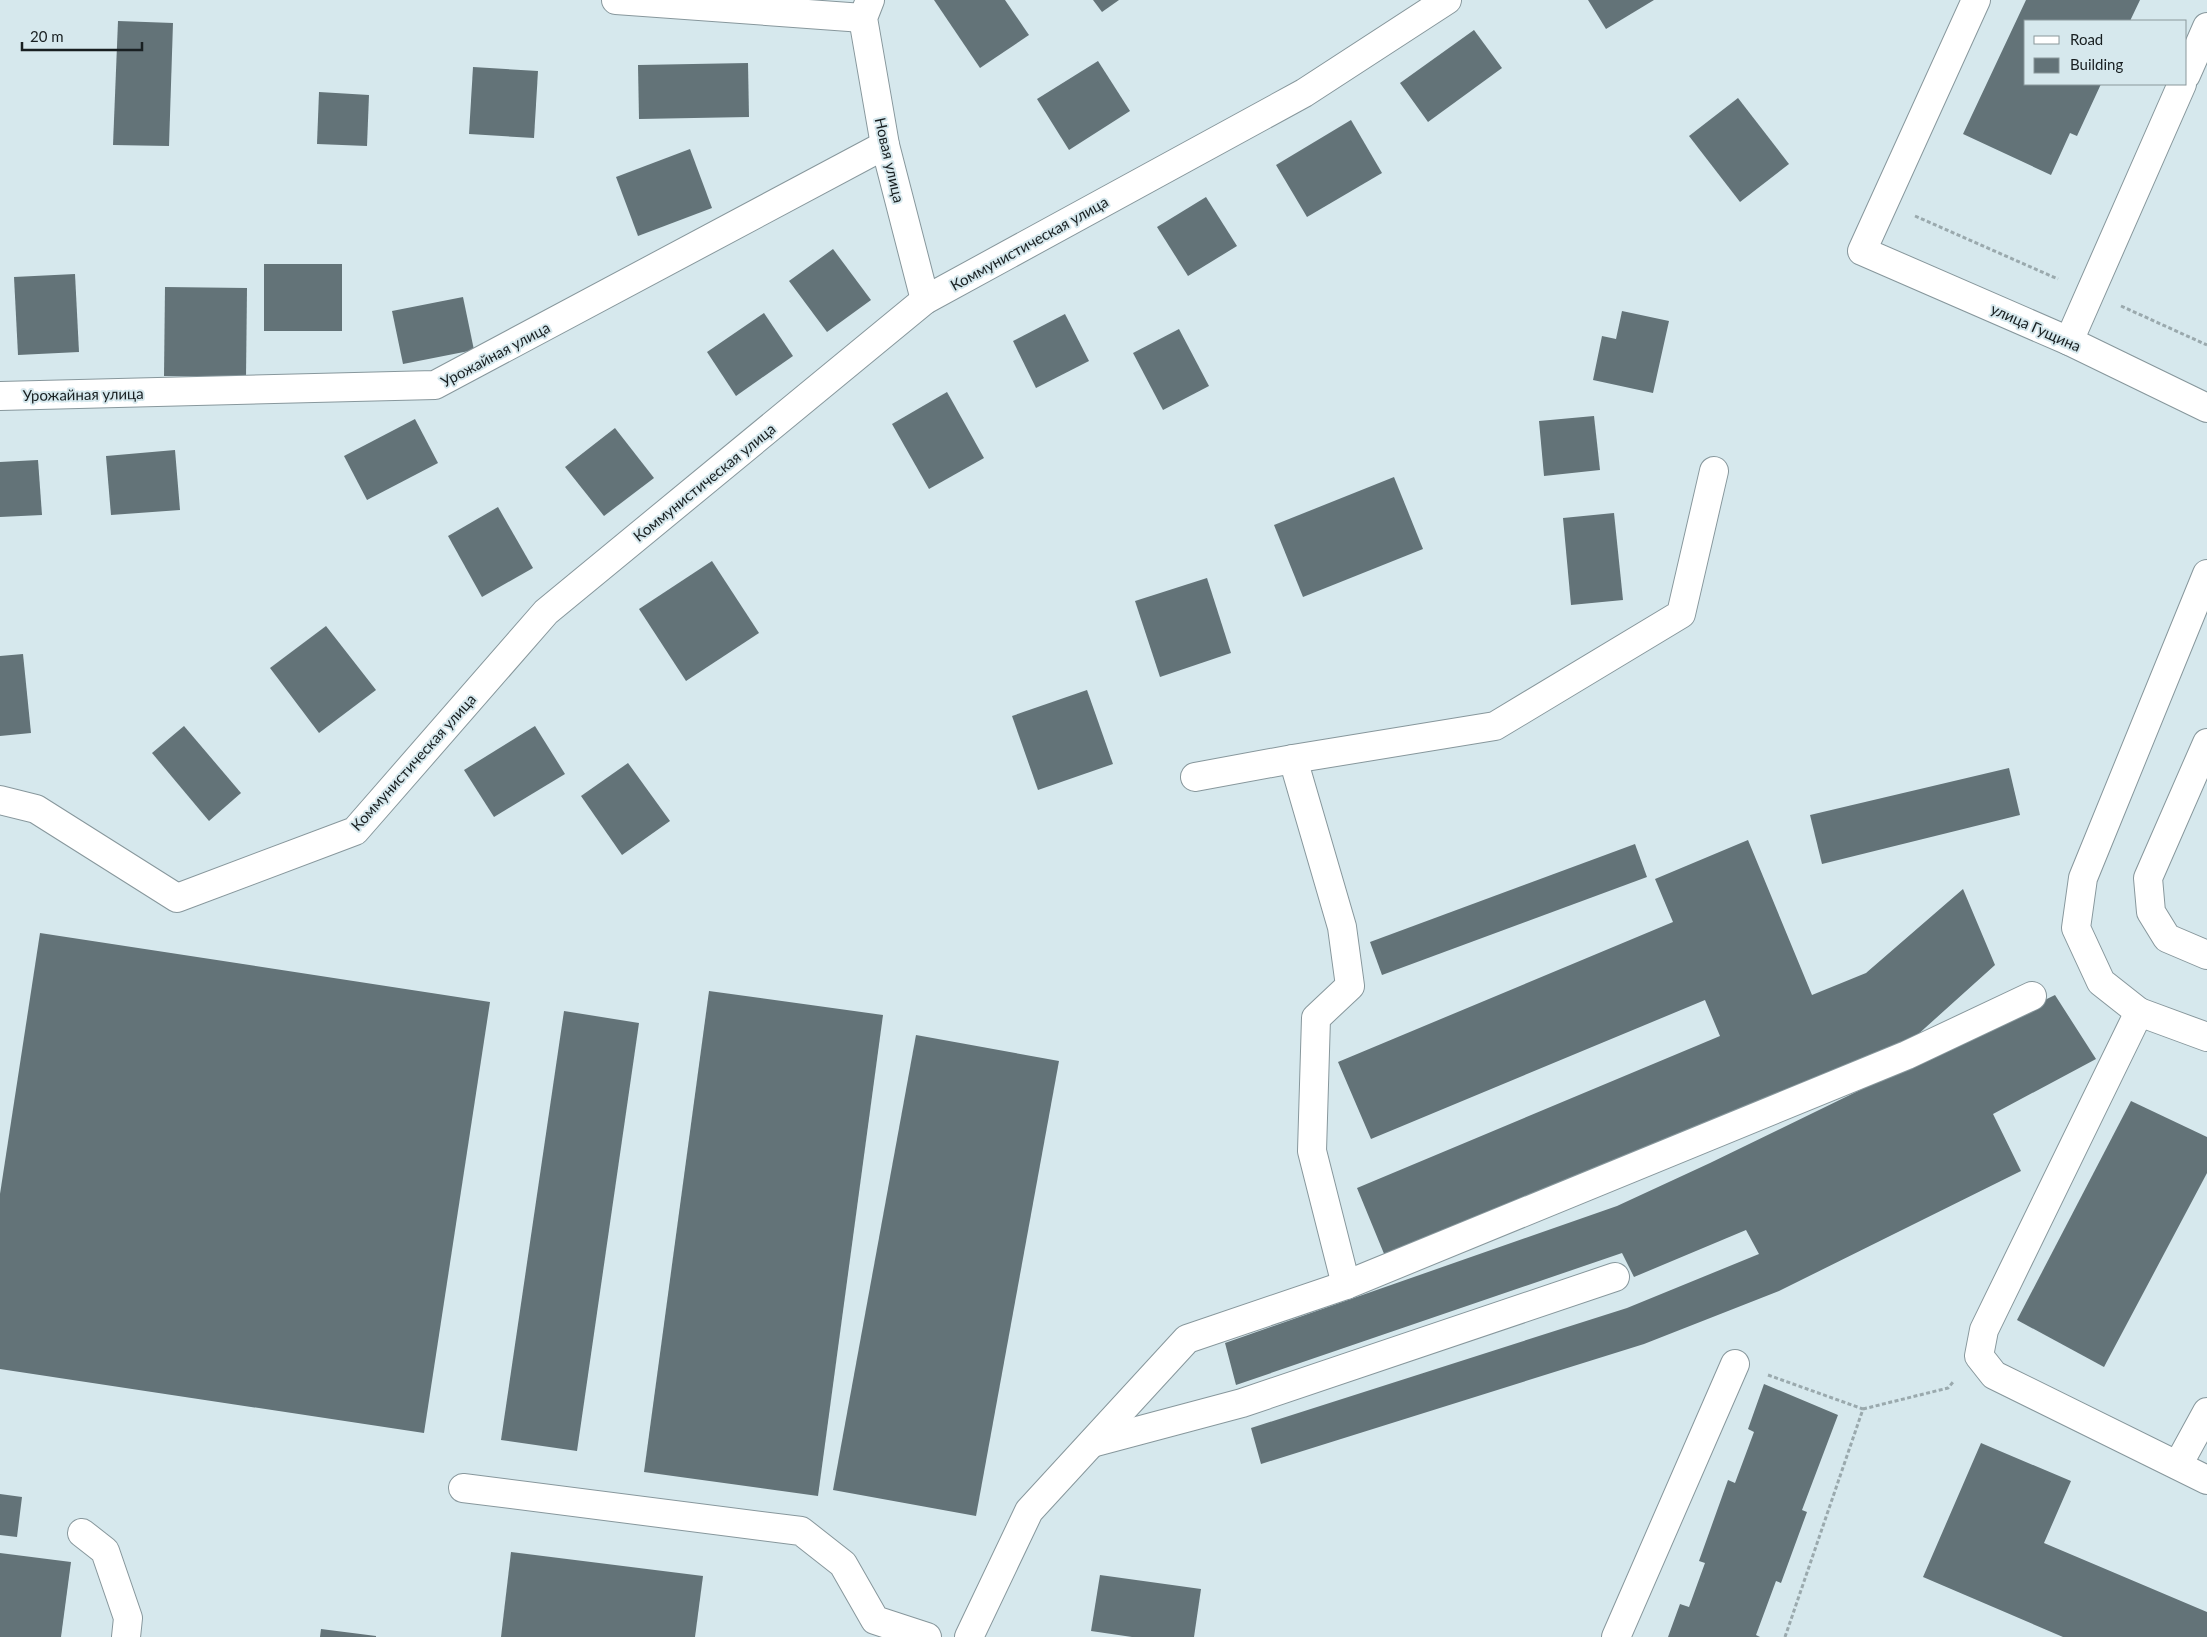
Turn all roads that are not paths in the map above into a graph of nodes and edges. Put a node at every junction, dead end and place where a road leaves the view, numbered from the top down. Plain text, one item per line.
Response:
1 (616, 0) edge
2 (1447, 0) edge
3 (1976, 0) edge
4 (867, 9) edge
5 (2207, 27) edge
6 (2187, 73) edge
7 (2182, 85) edge
8 (885, 145) junction
9 (925, 300) junction
10 (2068, 341) junction
11 (0, 396) edge
12 (2207, 408) edge
13 (1714, 471) dead end
14 (2207, 574) edge
15 (2207, 743) edge
16 (1293, 759) junction
17 (1195, 778) dead end
18 (0, 800) edge
19 (2207, 955) edge
20 (2032, 996) dead end
21 (2140, 1012) junction
22 (2207, 1037) edge
23 (1615, 1277) dead end
24 (1346, 1285) junction
25 (1735, 1364) road end
26 (2207, 1412) edge
27 (1092, 1443) junction
28 (2178, 1466) junction
29 (2207, 1480) edge
30 (463, 1488) dead end
31 (82, 1533) dead end
32 (126, 1637) edge
33 (927, 1637) edge
34 (969, 1637) edge
35 (1616, 1637) edge

1 - 4 street, Новая улица
2 - 9 street, Коммунистическая улица
3 - 10 street, улица Гущина
4 - 8 street, Новая улица
5 - 6 street
7 - 10 street
8 - 9 street, Новая улица
8 - 11 street, Урожайная улица
9 - 18 street, Коммунистическая улица
10 - 12 street, улица Гущина
13 - 16 street
14 - 21 street
15 - 19 street
16 - 17 street
16 - 24 street
20 - 24 street
21 - 22 street
21 - 28 street
23 - 27 street
24 - 27 street
25 - 35 street
26 - 28 street
27 - 34 street
28 - 29 street
30 - 33 street
31 - 32 street

